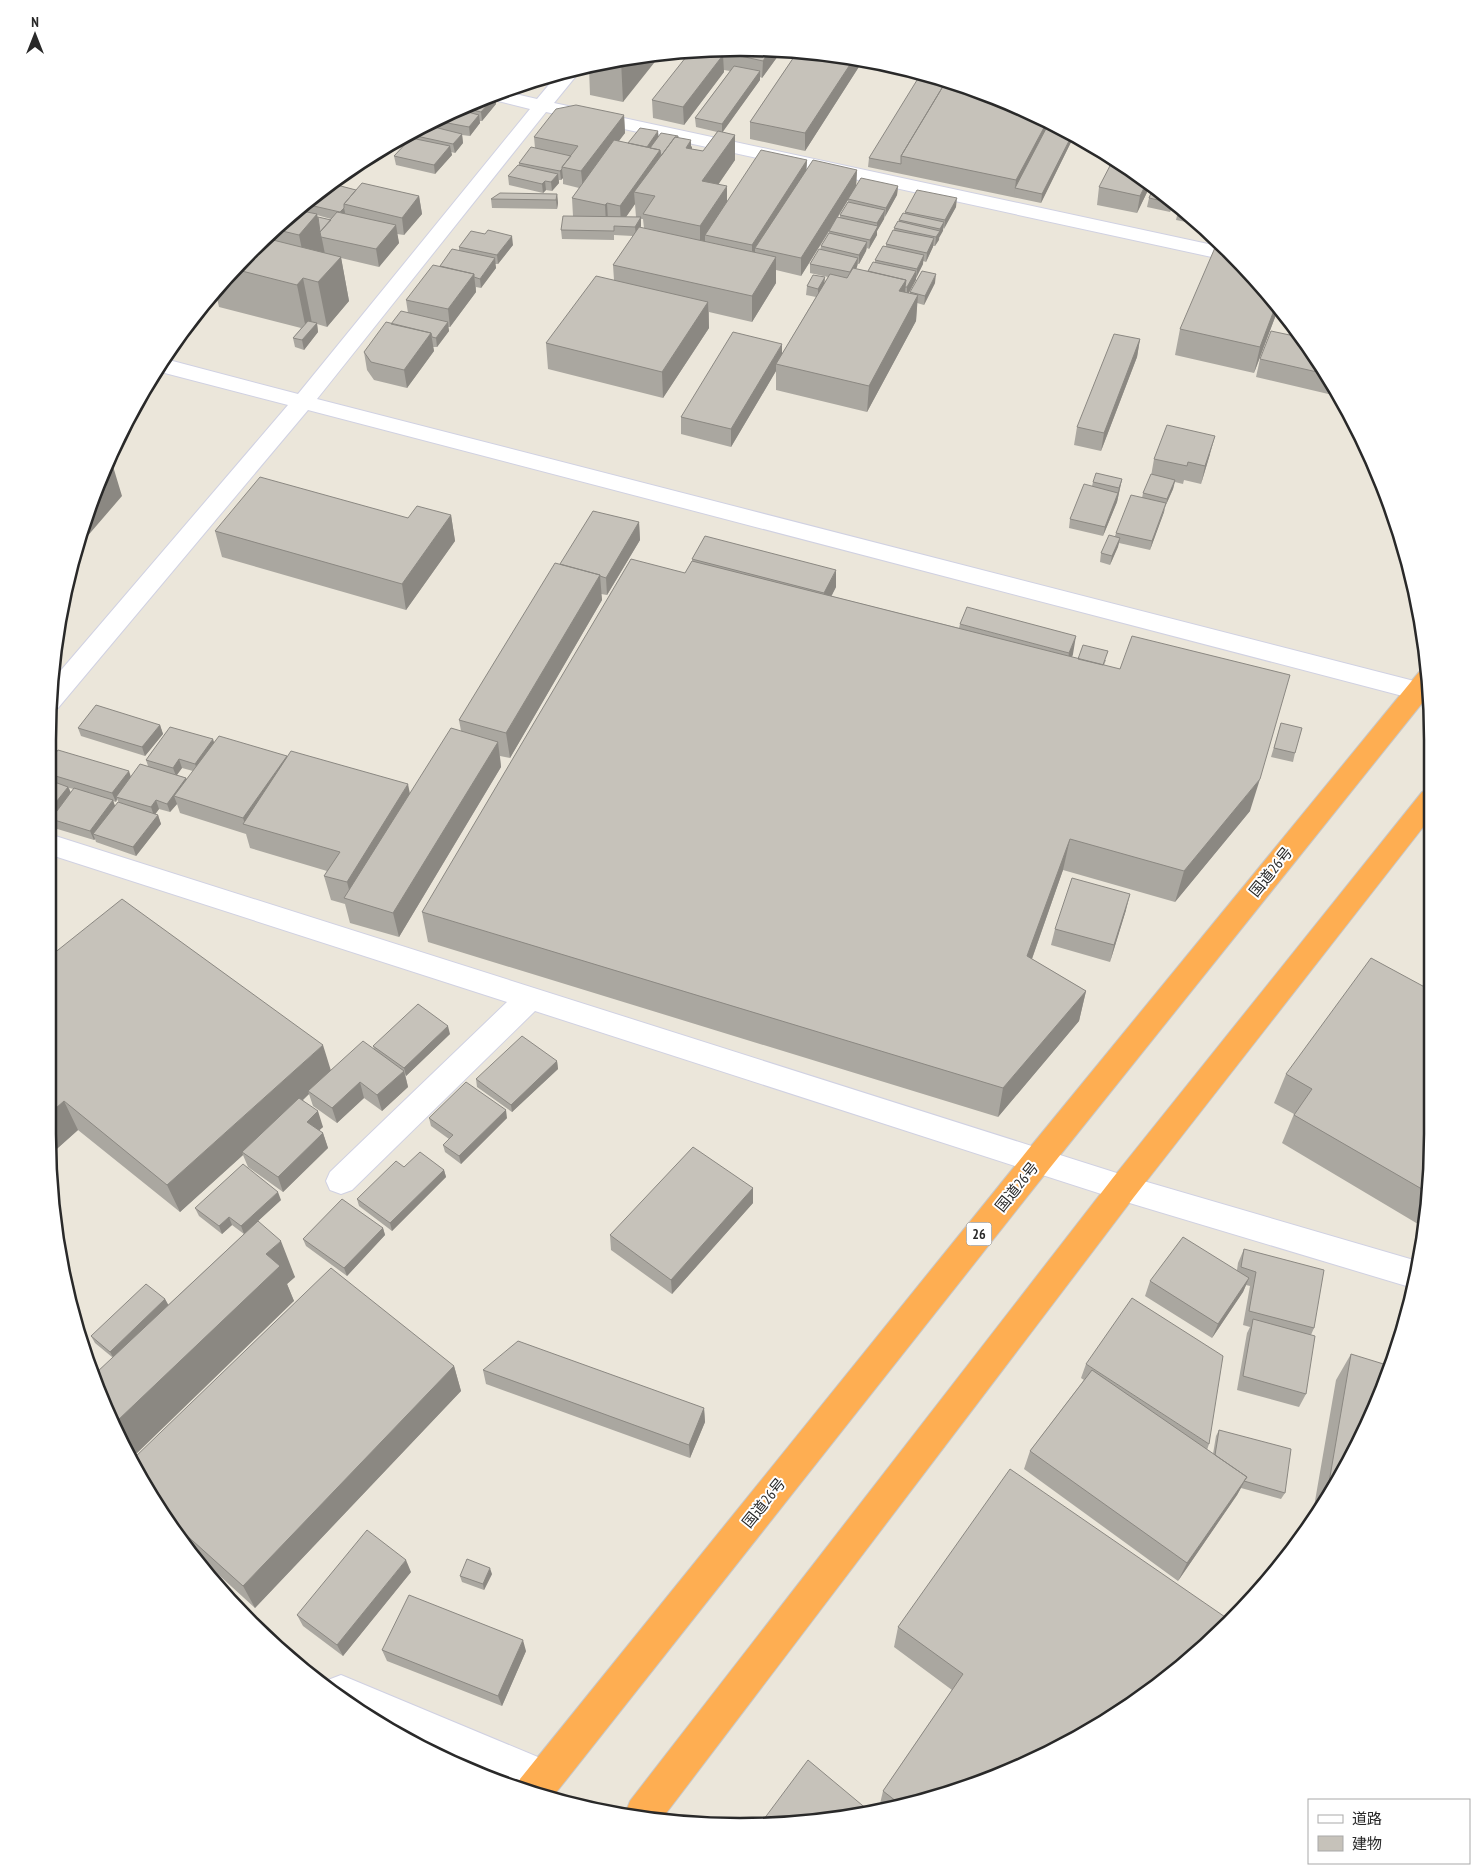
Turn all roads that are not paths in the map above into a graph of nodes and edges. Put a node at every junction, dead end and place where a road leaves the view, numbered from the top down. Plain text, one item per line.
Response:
1 (562, 80) edge
2 (506, 98) edge
3 (541, 106) junction
4 (1218, 252) edge
5 (167, 367) edge
6 (303, 402) junction
7 (1421, 685) edge
8 (1421, 687) edge
9 (58, 691) edge
10 (1424, 808) edge
11 (56, 847) edge
12 (530, 998) junction
13 (1038, 1160) junction
14 (341, 1181) dead end
15 (1123, 1188) junction
16 (1410, 1273) edge
17 (356, 1700) edge
18 (539, 1785) edge
19 (645, 1811) edge

1 - 3 street
2 - 3 street
3 - 4 street
3 - 6 street
5 - 6 street
6 - 7 street
6 - 9 street
8 - 13 highway, 国道26号 / 26
10 - 15 highway
11 - 12 street
12 - 13 street
12 - 14 street
13 - 15 street
13 - 18 highway, 国道26号 / 26
15 - 16 street
15 - 19 highway
17 - 18 street

